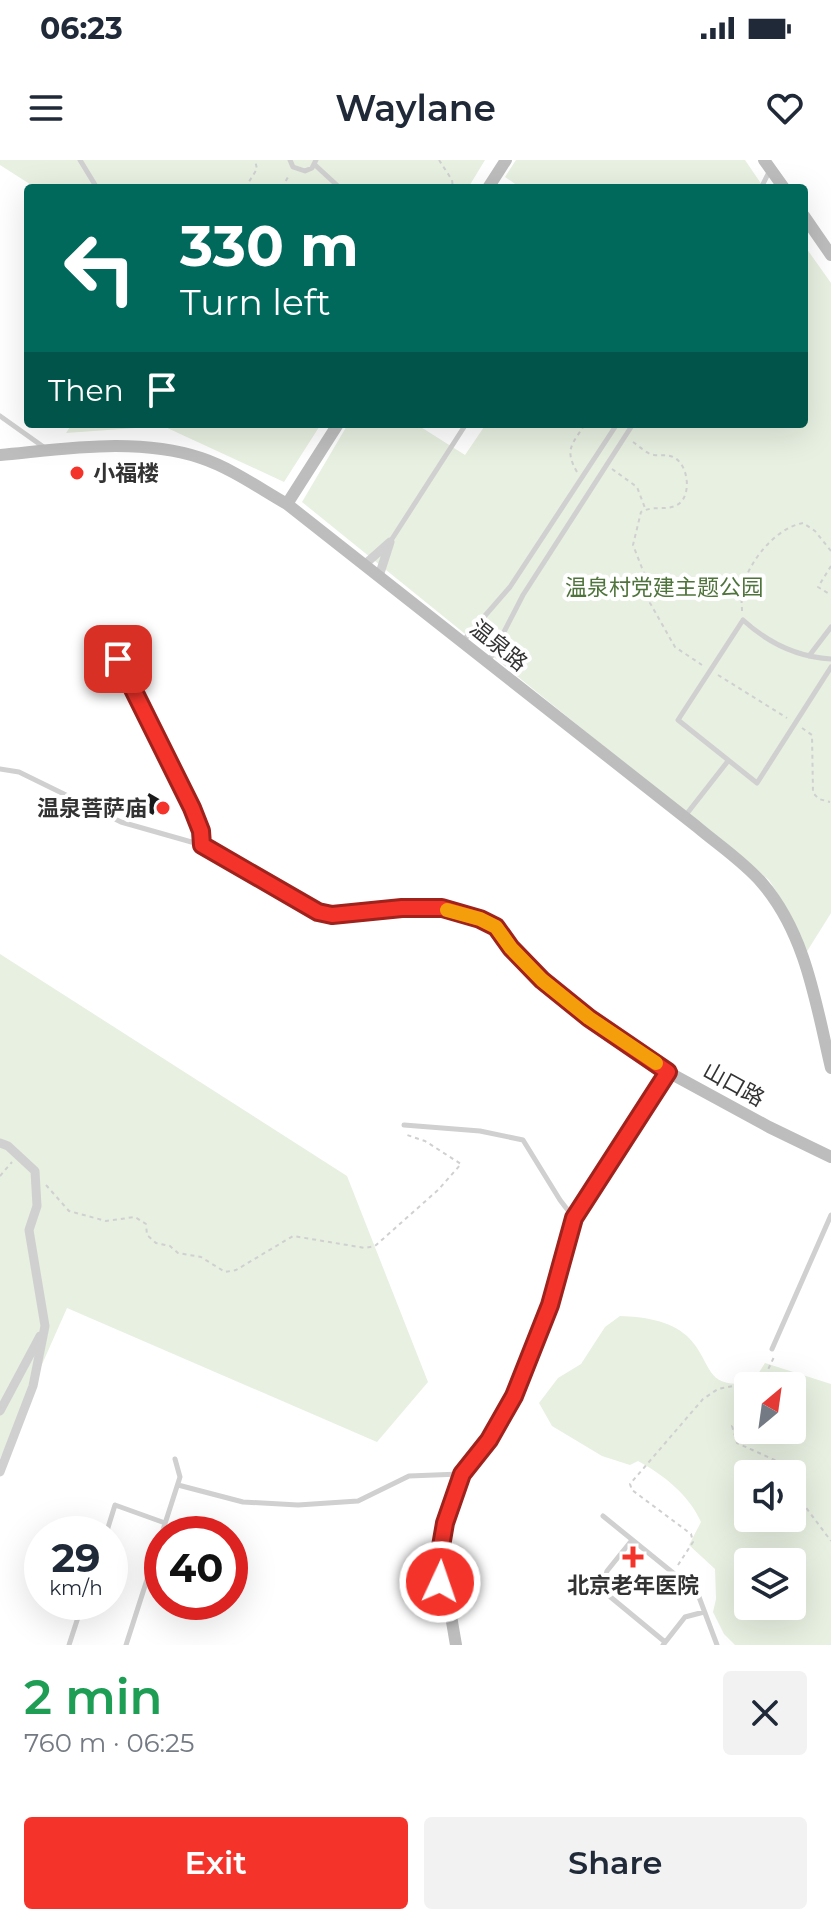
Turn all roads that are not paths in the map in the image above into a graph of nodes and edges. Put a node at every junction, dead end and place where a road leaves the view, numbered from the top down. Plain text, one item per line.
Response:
1 (80, 160) edge
2 (290, 160) edge
3 (506, 160) edge
4 (315, 162) edge
5 (767, 165) edge
6 (95, 184) edge
7 (336, 184) edge
8 (491, 184) edge
9 (781, 184) edge
10 (808, 222) edge
11 (831, 255) edge
12 (0, 416) edge
13 (335, 428) edge
14 (463, 428) edge
15 (614, 428) edge
16 (630, 428) edge
17 (50, 451) junction
18 (0, 455) edge
19 (580, 479) junction
20 (592, 487) junction
21 (287, 504) junction
22 (390, 542) junction
23 (364, 565) junction
24 (379, 576) junction
25 (831, 627) edge
26 (463, 641) junction
27 (809, 656) junction
28 (118, 659) dead end
29 (831, 659) edge
30 (489, 661) junction
31 (831, 667) edge
32 (728, 761) junction
33 (0, 769) edge
34 (684, 817) junction
35 (202, 845) junction
36 (831, 1068) edge
37 (668, 1072) junction
38 (404, 1125) road end
39 (0, 1143) edge
40 (831, 1157) edge
41 (831, 1215) edge
42 (574, 1218) junction
43 (45, 1326) junction
44 (772, 1349) road end
45 (0, 1411) edge
46 (175, 1459) dead end
47 (0, 1472) edge
48 (462, 1474) junction
49 (178, 1485) junction
50 (112, 1516) edge
51 (146, 1516) edge
52 (167, 1516) edge
53 (603, 1516) dead end
54 (632, 1540) junction
55 (144, 1589) edge
56 (704, 1612) junction
57 (77, 1620) edge
58 (664, 1644) edge
59 (69, 1645) edge
60 (126, 1645) edge
61 (456, 1645) edge
62 (717, 1645) edge

1 - 6 lane
2 - 4 lane
3 - 8 main road
4 - 7 lane
5 - 9 main road
10 - 11 main road
12 - 17 lane
13 - 21 main road
14 - 22 lane
15 - 19 lane
16 - 20 lane
17 - 18 main road, 温泉路
17 - 21 main road, 温泉路
19 - 20 lane
19 - 26 lane
20 - 30 lane
21 - 23 main road, 温泉路
22 - 23 street
22 - 24 street
23 - 24 main road, 温泉路
24 - 26 main road, 温泉路
25 - 27 lane
26 - 30 main road, 温泉路
27 - 29 lane
27 - 32 lane
28 - 35 lane
30 - 34 main road, 温泉路
31 - 32 lane
32 - 34 lane
33 - 35 lane
34 - 36 main road, 温泉路
35 - 37 lane
37 - 40 main road, 山口路
37 - 42 main road, 山口路
38 - 42 lane
39 - 43 street
41 - 44 lane
42 - 48 main road, 山口路
43 - 45 street
43 - 47 street
46 - 49 lane
48 - 49 lane
48 - 61 main road, 山口路
49 - 52 lane
50 - 51 lane
53 - 54 lane
54 - 56 lane
54 - 58 lane
55 - 60 lane
56 - 58 lane
56 - 62 lane
57 - 59 lane

